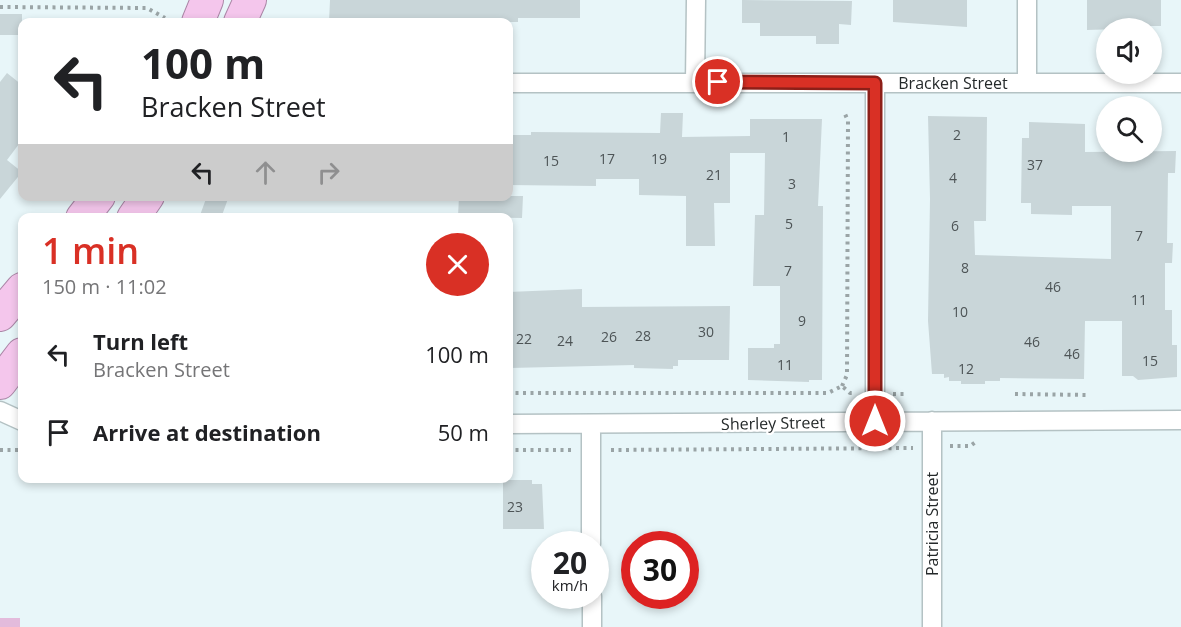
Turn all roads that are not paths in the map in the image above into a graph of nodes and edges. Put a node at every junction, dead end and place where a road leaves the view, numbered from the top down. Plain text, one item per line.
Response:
1 (207, 0) edge
2 (696, 0) edge
3 (1027, 0) edge
4 (200, 18) edge
5 (695, 82) junction
6 (1027, 82) junction
7 (1181, 82) edge
8 (513, 83) edge
9 (875, 83) junction
10 (95, 201) edge
11 (86, 213) edge
12 (18, 294) edge
13 (0, 315) edge
14 (18, 359) edge
15 (0, 383) edge
16 (0, 411) edge
17 (18, 419) edge
18 (1181, 420) edge
19 (875, 421) junction
20 (932, 421) junction
21 (513, 424) edge
22 (591, 425) junction
23 (591, 531) edge
24 (592, 609) edge
25 (592, 627) edge
26 (932, 627) edge

1 - 4 highway
2 - 5 street
3 - 6 street
5 - 8 street, Bracken Street
5 - 9 street, Bracken Street
6 - 7 street, Bracken Street
6 - 9 street, Bracken Street
9 - 19 street
10 - 11 highway
12 - 13 highway
14 - 15 highway
16 - 17 street
18 - 20 street, Sherley Street
19 - 20 street, Sherley Street
19 - 22 street, Sherley Street
20 - 26 street, Patricia Street
21 - 22 street, Sherley Street
22 - 23 street
24 - 25 street

